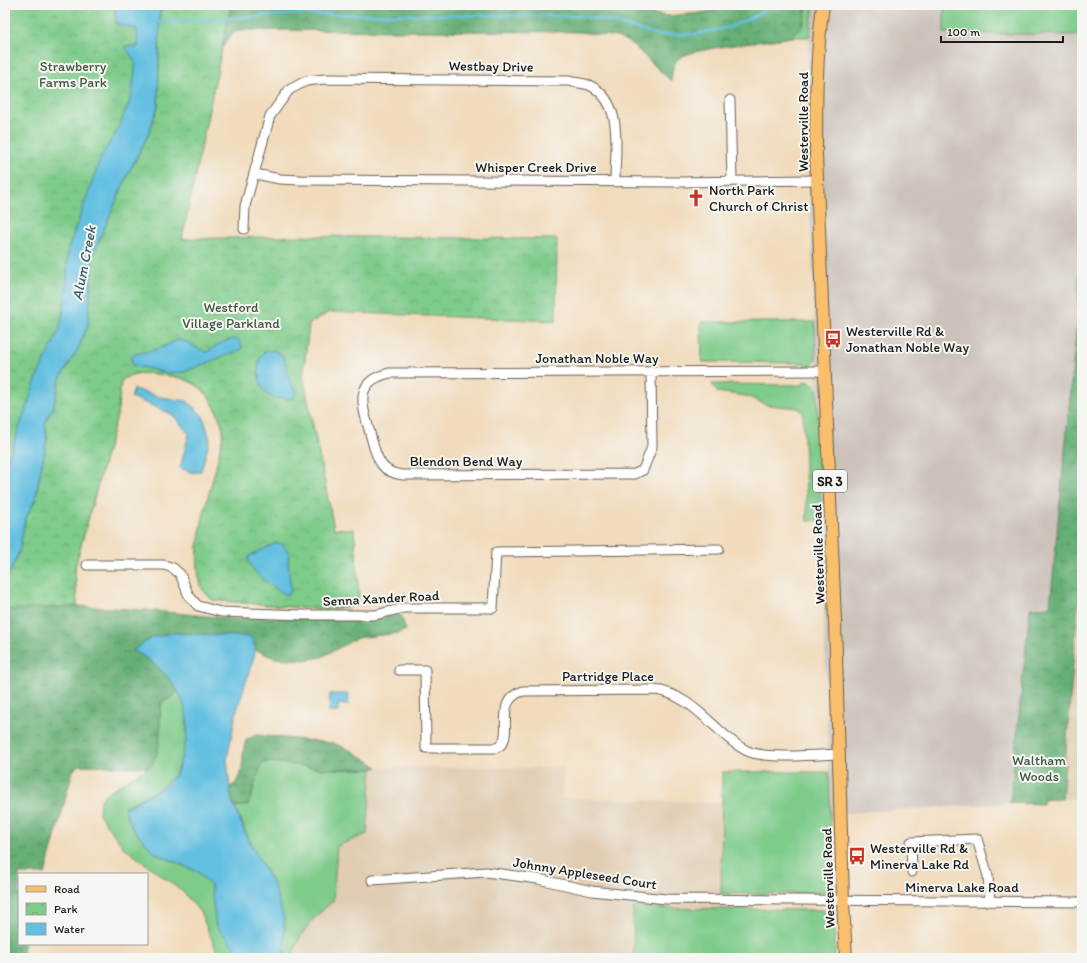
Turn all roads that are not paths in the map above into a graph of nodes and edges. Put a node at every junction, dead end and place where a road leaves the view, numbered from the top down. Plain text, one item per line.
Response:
1 (823, 5) edge
2 (730, 100) dead end
3 (255, 174) junction
4 (818, 180) junction
5 (615, 181) junction
6 (732, 181) junction
7 (244, 229) dead end
8 (825, 371) junction
9 (651, 372) junction
10 (370, 380) joint
11 (719, 549) dead end
12 (87, 565) dead end
13 (400, 670) dead end
14 (839, 754) junction
15 (912, 872) dead end
16 (372, 880) dead end
17 (990, 901) junction
18 (843, 902) junction
19 (1082, 902) edge
20 (846, 958) edge

1 - 4 main road, Westerville Road / SR 3
2 - 6 street
3 - 5 street, Whisper Creek Drive
3 - 5 street, Westbay Drive
3 - 7 street
4 - 6 street, Whisper Creek Drive
4 - 8 main road, Westerville Road / SR 3
5 - 6 street, Whisper Creek Drive
8 - 9 street, Jonathan Noble Way
8 - 14 main road, Westerville Road / SR 3
9 - 10 street, Jonathan Noble Way
9 - 10 street, Blendon Bend Way
11 - 12 street, Senna Xander Road
13 - 14 street, Partridge Place
14 - 18 main road, Westerville Road / SR 3
15 - 17 street
16 - 18 street, Johnny Appleseed Court
17 - 18 street, Minerva Lake Road
17 - 19 street, Minerva Lake Road
18 - 20 main road, Westerville Road / SR 3

